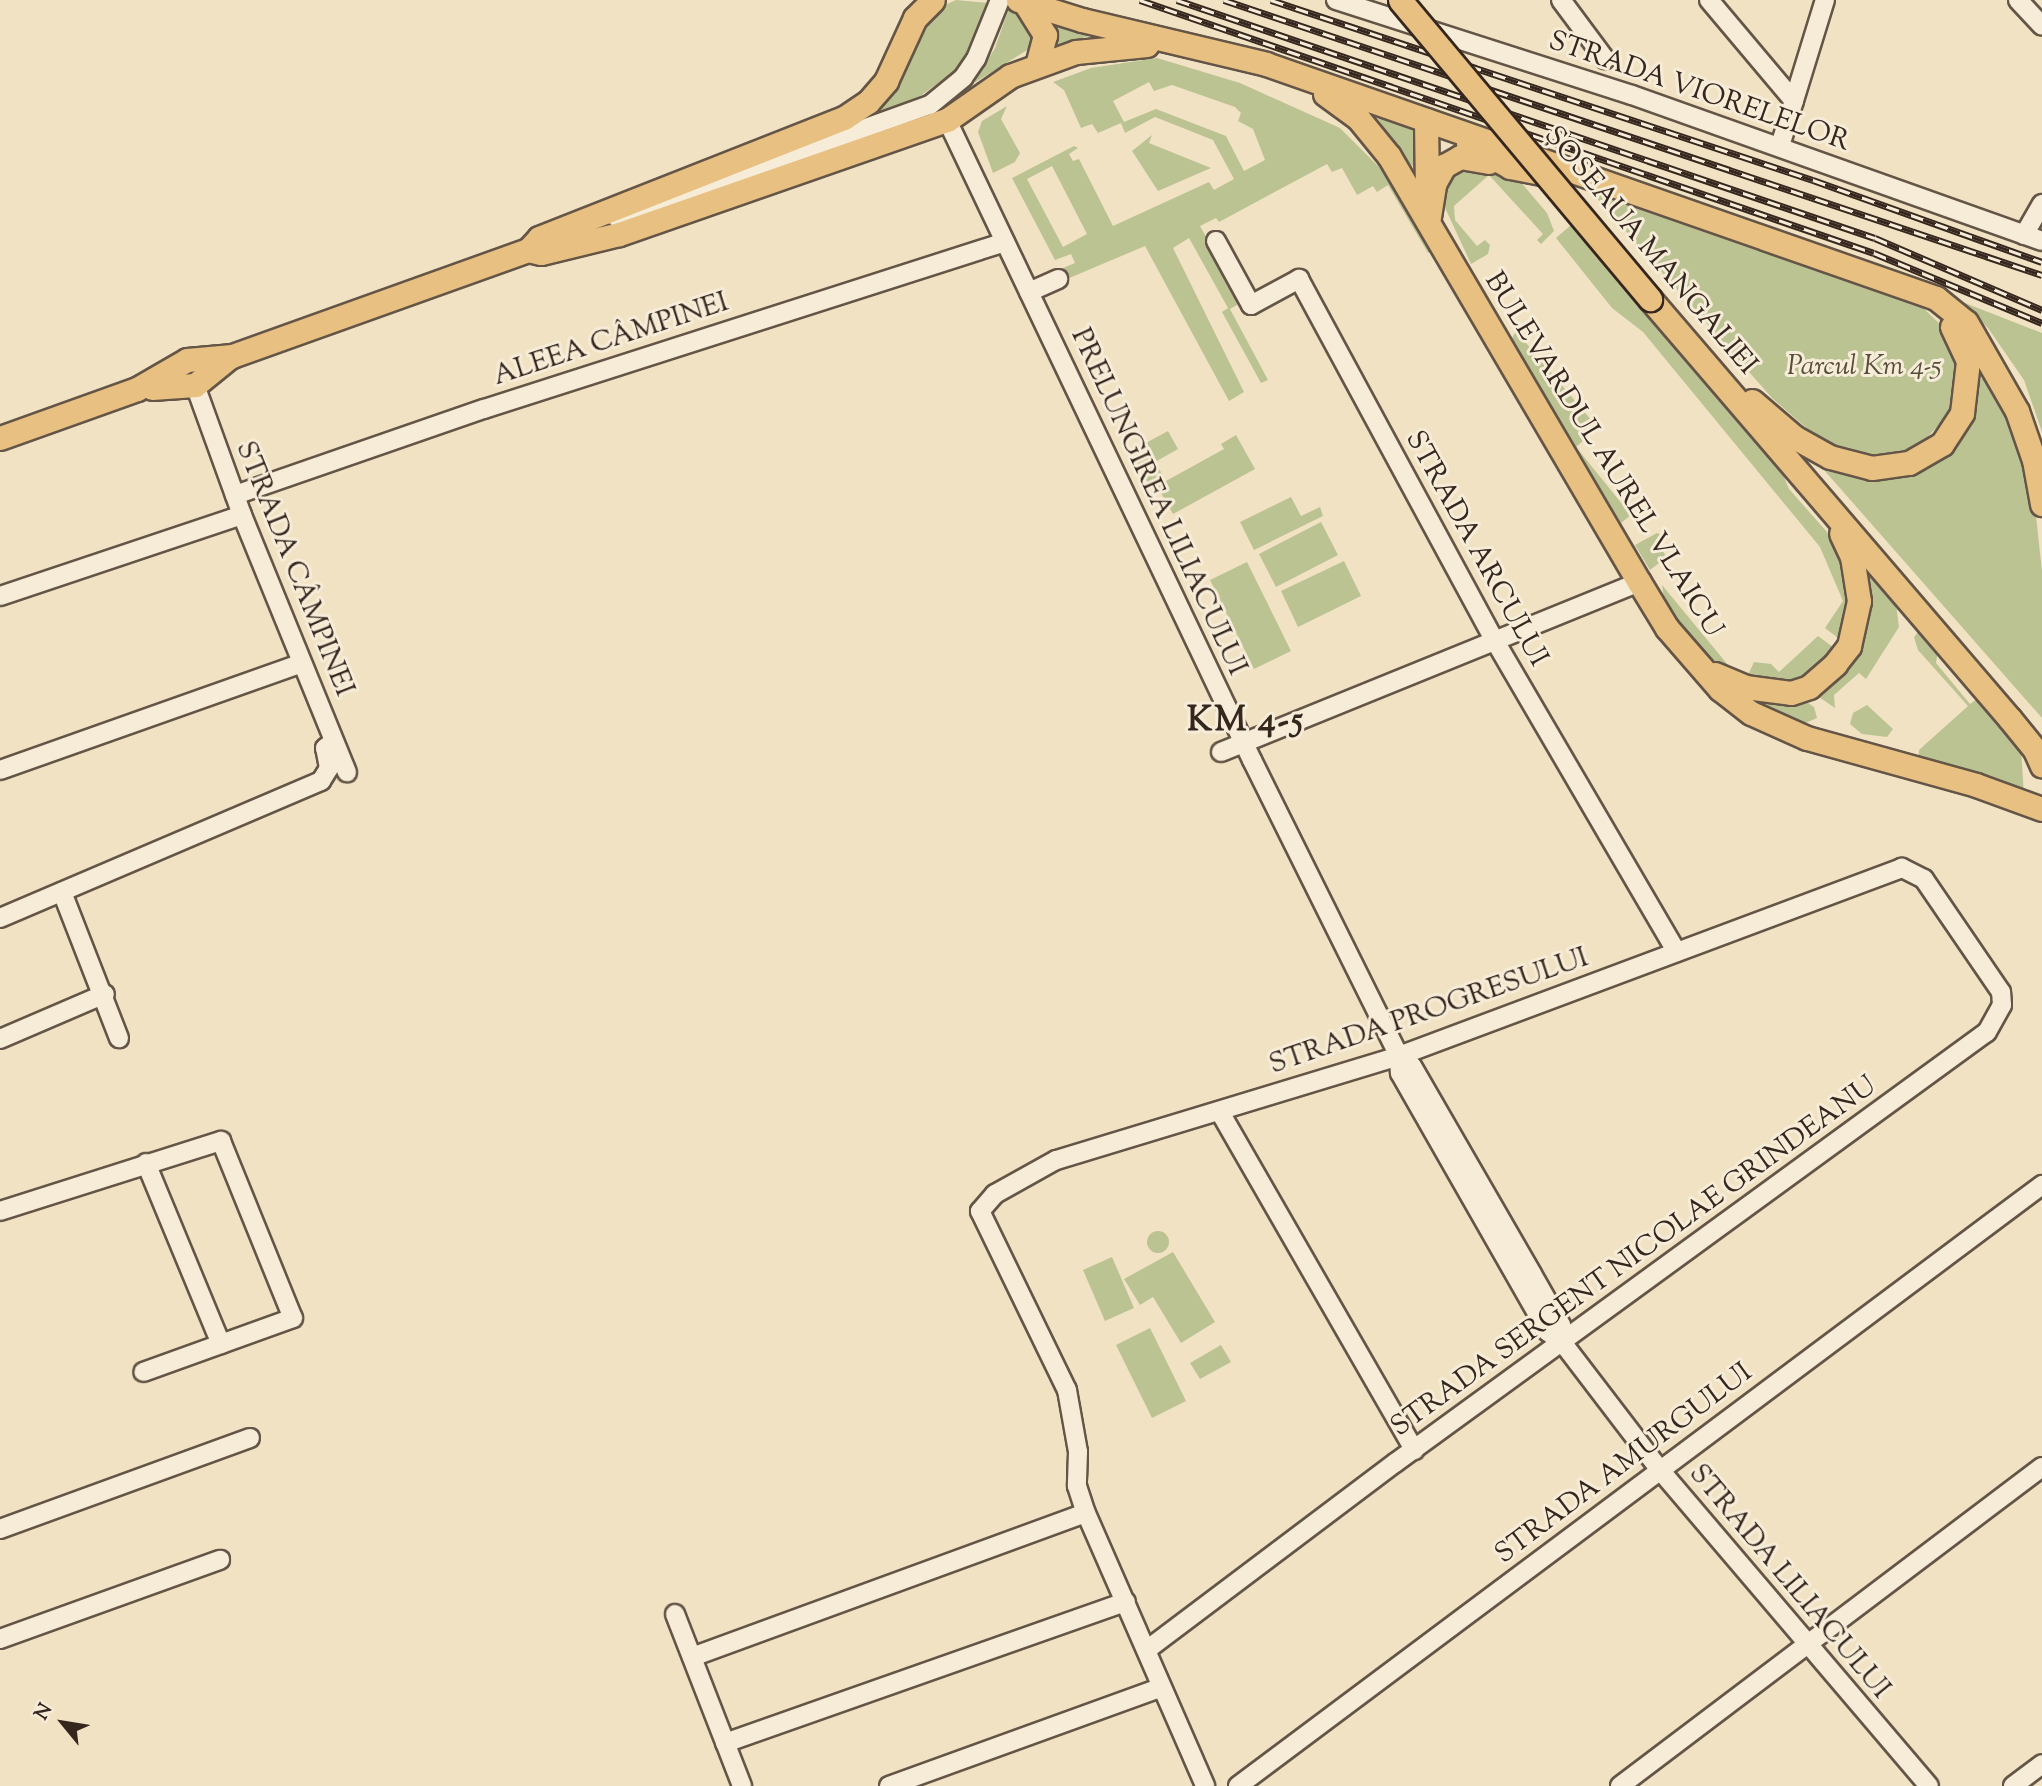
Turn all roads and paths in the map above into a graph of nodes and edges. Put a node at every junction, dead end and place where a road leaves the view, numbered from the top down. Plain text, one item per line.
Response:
1 (933, 0) edge
2 (1000, 0) edge
3 (1336, 0) edge
4 (1399, 0) edge
5 (1415, 0) edge
6 (1562, 0) edge
7 (1709, 0) edge
8 (1825, 0) edge
9 (2018, 0) edge
10 (1021, 1) edge
11 (2042, 26) edge
12 (1220, 50) junction
13 (1605, 59) dead end
14 (1037, 65) junction
15 (1794, 101) junction
16 (1363, 109) junction
17 (947, 120) junction
18 (1426, 120) junction
19 (1780, 146) junction
20 (1510, 167) junction
21 (1643, 194) junction
22 (2042, 204) edge
23 (1429, 217) junction
24 (2024, 235) junction
25 (1216, 240) dead end
26 (1437, 240) junction
27 (2042, 241) edge
28 (1005, 242) junction
29 (528, 250) junction
30 (1058, 279) dead end
31 (1912, 289) junction
32 (1029, 292) junction
33 (1654, 295) junction
34 (1967, 352) junction
35 (1995, 369) junction
36 (191, 375) junction
37 (1750, 400) junction
38 (0, 438) edge
39 (235, 495) junction
40 (2042, 504) edge
41 (1829, 508) junction
42 (242, 515) junction
43 (1639, 582) junction
44 (0, 596) edge
45 (1495, 641) junction
46 (1688, 654) junction
47 (302, 663) junction
48 (2042, 736) edge
49 (334, 741) junction
50 (1243, 743) junction
51 (1221, 752) dead end
52 (2042, 769) edge
53 (0, 770) edge
54 (347, 772) dead end
55 (2042, 800) edge
56 (2042, 809) edge
57 (1902, 868) joint
58 (62, 892) junction
59 (0, 918) edge
60 (1677, 952) junction
61 (105, 994) junction
62 (119, 1038) dead end
63 (0, 1039) edge
64 (1399, 1056) junction
65 (1220, 1112) junction
66 (146, 1163) junction
67 (2042, 1185) edge
68 (0, 1212) edge
69 (1562, 1342) junction
70 (221, 1344) junction
71 (143, 1372) dead end
72 (250, 1438) dead end
73 (1414, 1450) junction
74 (2042, 1467) edge
75 (1660, 1470) junction
76 (1086, 1513) junction
77 (0, 1530) edge
78 (220, 1560) dead end
79 (1126, 1602) junction
80 (675, 1614) dead end
81 (0, 1639) edge
82 (1808, 1644) junction
83 (1148, 1649) junction
84 (692, 1657) junction
85 (1162, 1688) junction
86 (725, 1742) junction
87 (2042, 1764) edge
88 (742, 1786) edge
89 (889, 1786) edge
90 (1205, 1786) edge
91 (1238, 1786) edge
92 (1620, 1786) edge
93 (1929, 1786) edge
94 (2013, 1786) edge

1 - 29 main road
2 - 29 street
3 - 19 street, STRADA VIORELELOR
4 - 33 main road, ȘOSEAUA MANGALIEI, bridge
5 - 33 main road, ȘOSEAUA MANGALIEI
6 - 13 street
7 - 15 street
8 - 15 street
9 - 11 street
10 - 12 main road
10 - 14 main road
12 - 14 main road
12 - 16 main road
14 - 17 main road
15 - 19 street
16 - 18 main road
16 - 26 main road, BULEVARDUL AUREL VLAICU
17 - 28 street, PRELUNGIREA LILIACULUI
17 - 29 main road
18 - 20 main road
18 - 21 main road
18 - 23 main road
19 - 24 street, STRADA VIORELELOR
20 - 21 main road
20 - 23 main road
21 - 31 main road
22 - 24 street
23 - 26 main road
24 - 27 street, STRADA VIORELELOR
25 - 45 street, STRADA ARCULUI
26 - 43 main road, BULEVARDUL AUREL VLAICU
28 - 32 street, PRELUNGIREA LILIACULUI
28 - 39 street, ALEEA CÂMPINEI
29 - 36 main road
30 - 32 street
31 - 34 main road
31 - 35 main road
32 - 50 street, PRELUNGIREA LILIACULUI
33 - 37 main road, ȘOSEAUA MANGALIEI
33 - 41 main road, ȘOSEAUA MANGALIEI
34 - 35 main road
34 - 37 main road
35 - 40 main road
36 - 38 main road
36 - 39 street, STRADA CÂMPINEI
37 - 48 main road, ȘOSEAUA MANGALIEI
39 - 42 street, STRADA CÂMPINEI
41 - 46 main road
41 - 52 main road, ȘOSEAUA MANGALIEI
42 - 44 street
42 - 47 street, STRADA CÂMPINEI
43 - 45 street
43 - 46 main road, BULEVARDUL AUREL VLAICU
45 - 50 street
45 - 60 street, STRADA ARCULUI
46 - 56 main road, BULEVARDUL AUREL VLAICU
47 - 49 street, STRADA CÂMPINEI
47 - 53 street
49 - 54 street, STRADA CÂMPINEI
49 - 58 street
50 - 51 street
50 - 64 street, PRELUNGIREA LILIACULUI
52 - 55 main road
57 - 60 street, STRADA PROGRESULUI
57 - 69 street, STRADA SERGENT NICOLAE GRINDEANU
58 - 59 street
58 - 61 street
60 - 64 street, STRADA PROGRESULUI
61 - 62 street
61 - 63 street
64 - 65 street, STRADA PROGRESULUI
64 - 69 street, PRELUNGIREA LILIACULUI
65 - 73 street
65 - 76 street, STRADA PROGRESULUI
66 - 68 street
66 - 70 street
66 - 70 street
67 - 75 street, STRADA AMURGULUI
69 - 73 street, STRADA SERGENT NICOLAE GRINDEANU
69 - 75 street, STRADA LILIACULUI
70 - 71 street
72 - 77 street
73 - 83 street, STRADA SERGENT NICOLAE GRINDEANU
74 - 82 street
75 - 82 street, STRADA LILIACULUI
75 - 91 street, STRADA AMURGULUI
76 - 79 street
76 - 84 street
78 - 81 street
79 - 83 street
79 - 86 street
80 - 84 street
82 - 92 street
82 - 93 street, STRADA LILIACULUI
83 - 85 street
84 - 86 street
85 - 89 street
85 - 90 street
86 - 88 street
87 - 94 street

